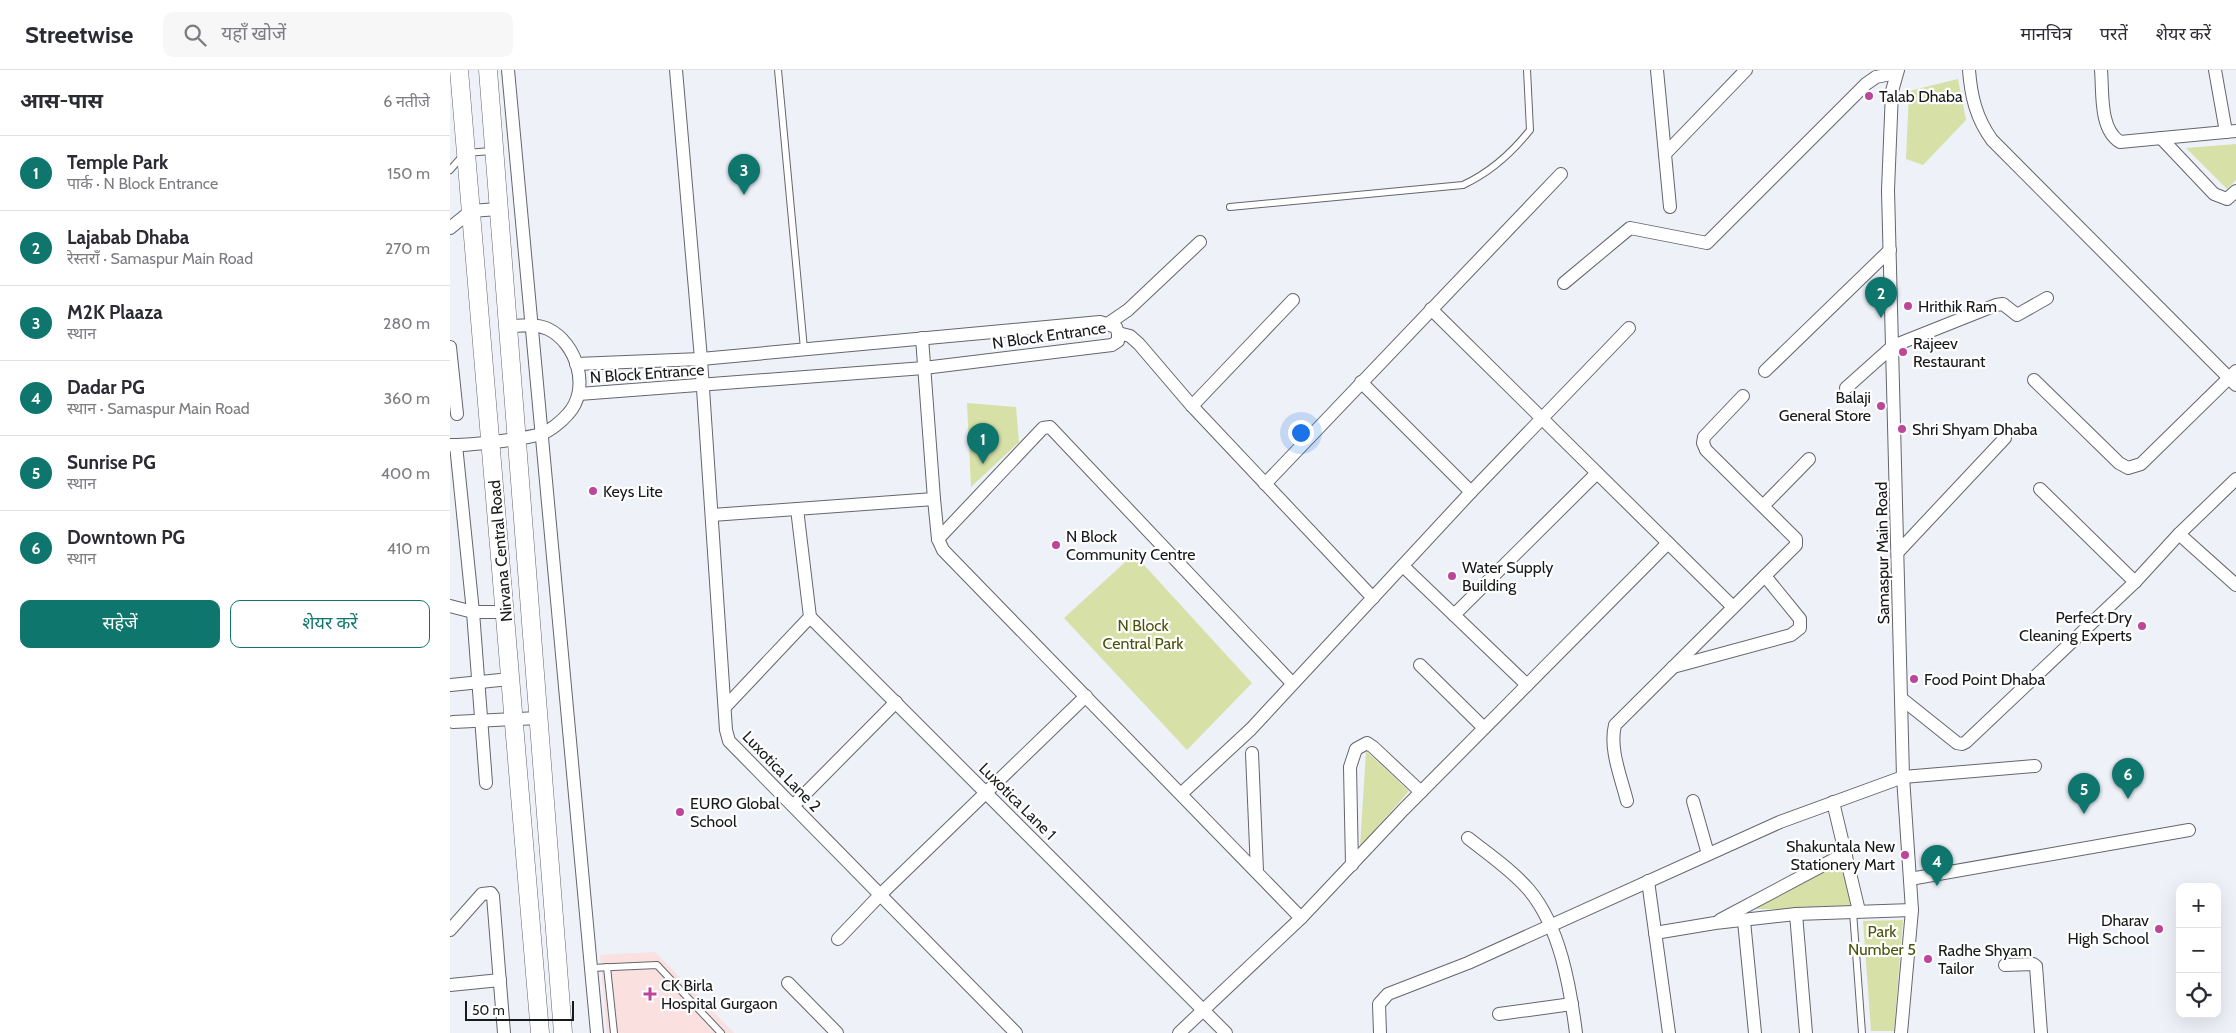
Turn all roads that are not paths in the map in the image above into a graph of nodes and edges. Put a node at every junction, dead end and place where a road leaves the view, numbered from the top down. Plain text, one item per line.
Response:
1 (458, 70) edge
2 (488, 70) edge
3 (508, 70) edge
4 (676, 70) edge
5 (778, 70) edge
6 (1527, 70) edge
7 (1657, 70) edge
8 (1746, 70) edge
9 (1969, 70) edge
10 (2101, 70) edge
11 (2215, 70) edge
12 (1897, 72) edge
13 (2231, 132) edge
14 (2160, 138) junction
15 (494, 151) junction
16 (465, 154) junction
17 (1665, 154) junction
18 (450, 170) edge
19 (1561, 174) dead end
20 (2236, 191) edge
21 (1230, 207) dead end
22 (1670, 207) dead end
23 (498, 209) junction
24 (471, 212) junction
25 (450, 228) edge
26 (1200, 242) dead end
27 (1890, 250) junction
28 (1564, 283) dead end
29 (2046, 298) dead end
30 (1293, 300) dead end
31 (1431, 309) junction
32 (1109, 323) junction
33 (507, 326) junction
34 (533, 326) junction
35 (1629, 328) dead end
36 (1118, 333) junction
37 (922, 338) junction
38 (1893, 346) junction
39 (450, 347) edge
40 (804, 349) junction
41 (701, 359) junction
42 (576, 364) junction
43 (924, 368) junction
44 (1765, 371) dead end
45 (2234, 378) edge
46 (2034, 380) dead end
47 (1361, 382) junction
48 (703, 385) junction
49 (1846, 388) dead end
50 (579, 394) junction
51 (1743, 396) dead end
52 (1192, 406) junction
53 (457, 414) dead end
54 (1542, 419) junction
55 (542, 434) junction
56 (516, 438) junction
57 (2005, 438) dead end
58 (491, 440) junction
59 (453, 445) edge
60 (1808, 459) dead end
61 (1597, 473) junction
62 (2236, 479) edge
63 (1265, 484) junction
64 (2040, 489) dead end
65 (1471, 492) junction
66 (934, 499) junction
67 (1763, 506) junction
68 (798, 508) junction
69 (712, 515) junction
70 (2179, 534) junction
71 (938, 539) junction
72 (1668, 543) junction
73 (1898, 552) junction
74 (1404, 567) junction
75 (1765, 576) junction
76 (2136, 582) junction
77 (2236, 585) edge
78 (1373, 598) junction
79 (450, 606) edge
80 (1732, 607) junction
81 (473, 612) junction
82 (505, 612) junction
83 (1454, 615) junction
84 (810, 617) junction
85 (1420, 666) dead end
86 (1672, 667) junction
87 (510, 679) junction
88 (477, 682) junction
89 (1292, 684) junction
90 (451, 685) edge
91 (1527, 685) junction
92 (1086, 696) junction
93 (1902, 698) junction
94 (896, 702) junction
95 (726, 706) junction
96 (538, 718) junction
97 (513, 719) junction
98 (481, 721) junction
99 (453, 722) dead end
100 (1484, 728) junction
101 (1252, 753) dead end
102 (2035, 766) dead end
103 (1903, 777) junction
104 (486, 783) dead end
105 (986, 792) junction
106 (1421, 792) junction
107 (1182, 793) junction
108 (1627, 801) dead end
109 (1693, 801) dead end
110 (1834, 802) junction
111 (793, 806) junction
112 (2188, 830) dead end
113 (1468, 838) dead end
114 (1846, 853) junction
115 (1708, 854) junction
116 (1352, 865) junction
117 (1257, 871) junction
118 (1910, 879) junction
119 (1648, 881) junction
120 (880, 894) junction
121 (1912, 910) junction
122 (1856, 912) junction
123 (1796, 914) junction
124 (1301, 918) junction
125 (1744, 921) junction
126 (1715, 922) junction
127 (1552, 925) junction
128 (450, 930) edge
129 (1655, 933) junction
130 (838, 939) dead end
131 (2005, 965) dead end
132 (608, 967) junction
133 (591, 968) junction
134 (500, 980) junction
135 (788, 983) dead end
136 (450, 985) edge
137 (1572, 1004) junction
138 (1203, 1009) junction
139 (1499, 1014) dead end
140 (504, 1033) edge
141 (540, 1033) edge
142 (563, 1033) edge
143 (597, 1033) edge
144 (614, 1033) edge
145 (721, 1033) edge
146 (837, 1033) edge
147 (1016, 1033) edge
148 (1179, 1033) edge
149 (1226, 1033) edge
150 (1380, 1033) edge
151 (1576, 1033) edge
152 (1669, 1033) edge
153 (1755, 1033) edge
154 (1806, 1033) edge
155 (1862, 1033) edge
156 (1901, 1033) edge
157 (2041, 1033) edge

1 - 16 main road, Nirvana Central Road
2 - 15 main road, Nirvana Central Road
3 - 34 street
4 - 41 street, Luxotica Lane 2
5 - 40 lane
6 - 21 lane
7 - 17 street
8 - 17 street
9 - 45 street
10 - 14 street
11 - 13 street
12 - 27 street, Samaspur Main Road
12 - 28 street
13 - 14 street
14 - 20 street
15 - 16 lane
15 - 23 main road, Nirvana Central Road
16 - 18 lane
16 - 24 main road, Nirvana Central Road
17 - 22 street
19 - 31 street
23 - 24 street
23 - 33 main road, Nirvana Central Road
24 - 25 street
24 - 58 main road, Nirvana Central Road
26 - 32 street
27 - 38 street, Samaspur Main Road
27 - 44 street
29 - 38 street
30 - 52 street
31 - 47 street
31 - 54 street
32 - 36 street, N Block Entrance
32 - 37 street, N Block Entrance
33 - 34 street
33 - 56 main road, Nirvana Central Road
34 - 42 street
34 - 55 street
35 - 54 street
36 - 43 street, N Block Entrance
36 - 52 street
37 - 40 street, N Block Entrance
37 - 43 street
38 - 49 street
38 - 73 street, Samaspur Main Road
39 - 53 street
40 - 41 street, N Block Entrance
41 - 42 street, N Block Entrance
41 - 48 street, Luxotica Lane 2
42 - 50 street
43 - 48 street, N Block Entrance
43 - 66 street
45 - 46 street
47 - 63 street
47 - 65 street
48 - 50 street, N Block Entrance
48 - 69 street, Luxotica Lane 2
50 - 55 street
51 - 67 street
52 - 63 street
54 - 61 street
54 - 65 street
55 - 56 street
55 - 133 street
56 - 58 street
56 - 96 main road, Nirvana Central Road
57 - 73 street
58 - 59 street
58 - 82 main road, Nirvana Central Road
59 - 81 street
60 - 67 street
61 - 72 street
61 - 83 street
62 - 70 street
63 - 78 street
64 - 76 street
65 - 74 street
66 - 68 street
66 - 71 street
67 - 75 street
68 - 69 street
68 - 84 street
69 - 95 street, Luxotica Lane 2
70 - 76 street
70 - 77 street
71 - 89 street
71 - 92 street
72 - 80 street
72 - 91 street
73 - 93 street, Samaspur Main Road
74 - 78 street
74 - 83 street
75 - 80 street
75 - 86 street
76 - 93 street
78 - 89 street
79 - 81 street
80 - 86 street
81 - 82 street
81 - 88 street
82 - 87 main road, Nirvana Central Road
83 - 91 street
84 - 94 street, Luxotica Lane 1
84 - 95 street
85 - 100 street
86 - 108 street
87 - 88 street
87 - 97 main road, Nirvana Central Road
88 - 90 street
88 - 98 street
89 - 107 street
91 - 100 street
92 - 105 street
92 - 107 street
93 - 103 street, Samaspur Main Road
94 - 105 street, Luxotica Lane 1
94 - 111 street
95 - 111 street, Luxotica Lane 2
96 - 97 street
96 - 142 main road, Nirvana Central Road
97 - 98 street
97 - 141 main road, Nirvana Central Road
98 - 99 street
98 - 104 street
100 - 106 street
101 - 117 street
102 - 103 street
103 - 110 street
103 - 118 street, Samaspur Main Road
105 - 120 street
105 - 138 street, Luxotica Lane 1
106 - 116 street
106 - 116 street
107 - 117 street
109 - 115 street
110 - 114 street
110 - 115 street
111 - 120 street, Luxotica Lane 2
112 - 118 street
113 - 127 street
114 - 122 street
114 - 126 street
115 - 119 street
116 - 124 street
117 - 124 street
118 - 121 street, Samaspur Main Road
119 - 127 street
119 - 129 street
120 - 130 street
120 - 147 street, Luxotica Lane 2
121 - 122 street
121 - 156 street, Samaspur Main Road
122 - 123 street
122 - 155 lane
123 - 125 street
123 - 154 street
124 - 138 street
125 - 126 street
125 - 153 street
126 - 129 street
127 - 137 street
127 - 150 street
128 - 134 street
129 - 152 street
131 - 157 street
132 - 133 lane
132 - 144 lane
132 - 145 lane
133 - 143 street
134 - 136 street
134 - 140 street
135 - 146 street
137 - 139 street
137 - 151 street
138 - 148 street
138 - 149 street, Luxotica Lane 1

